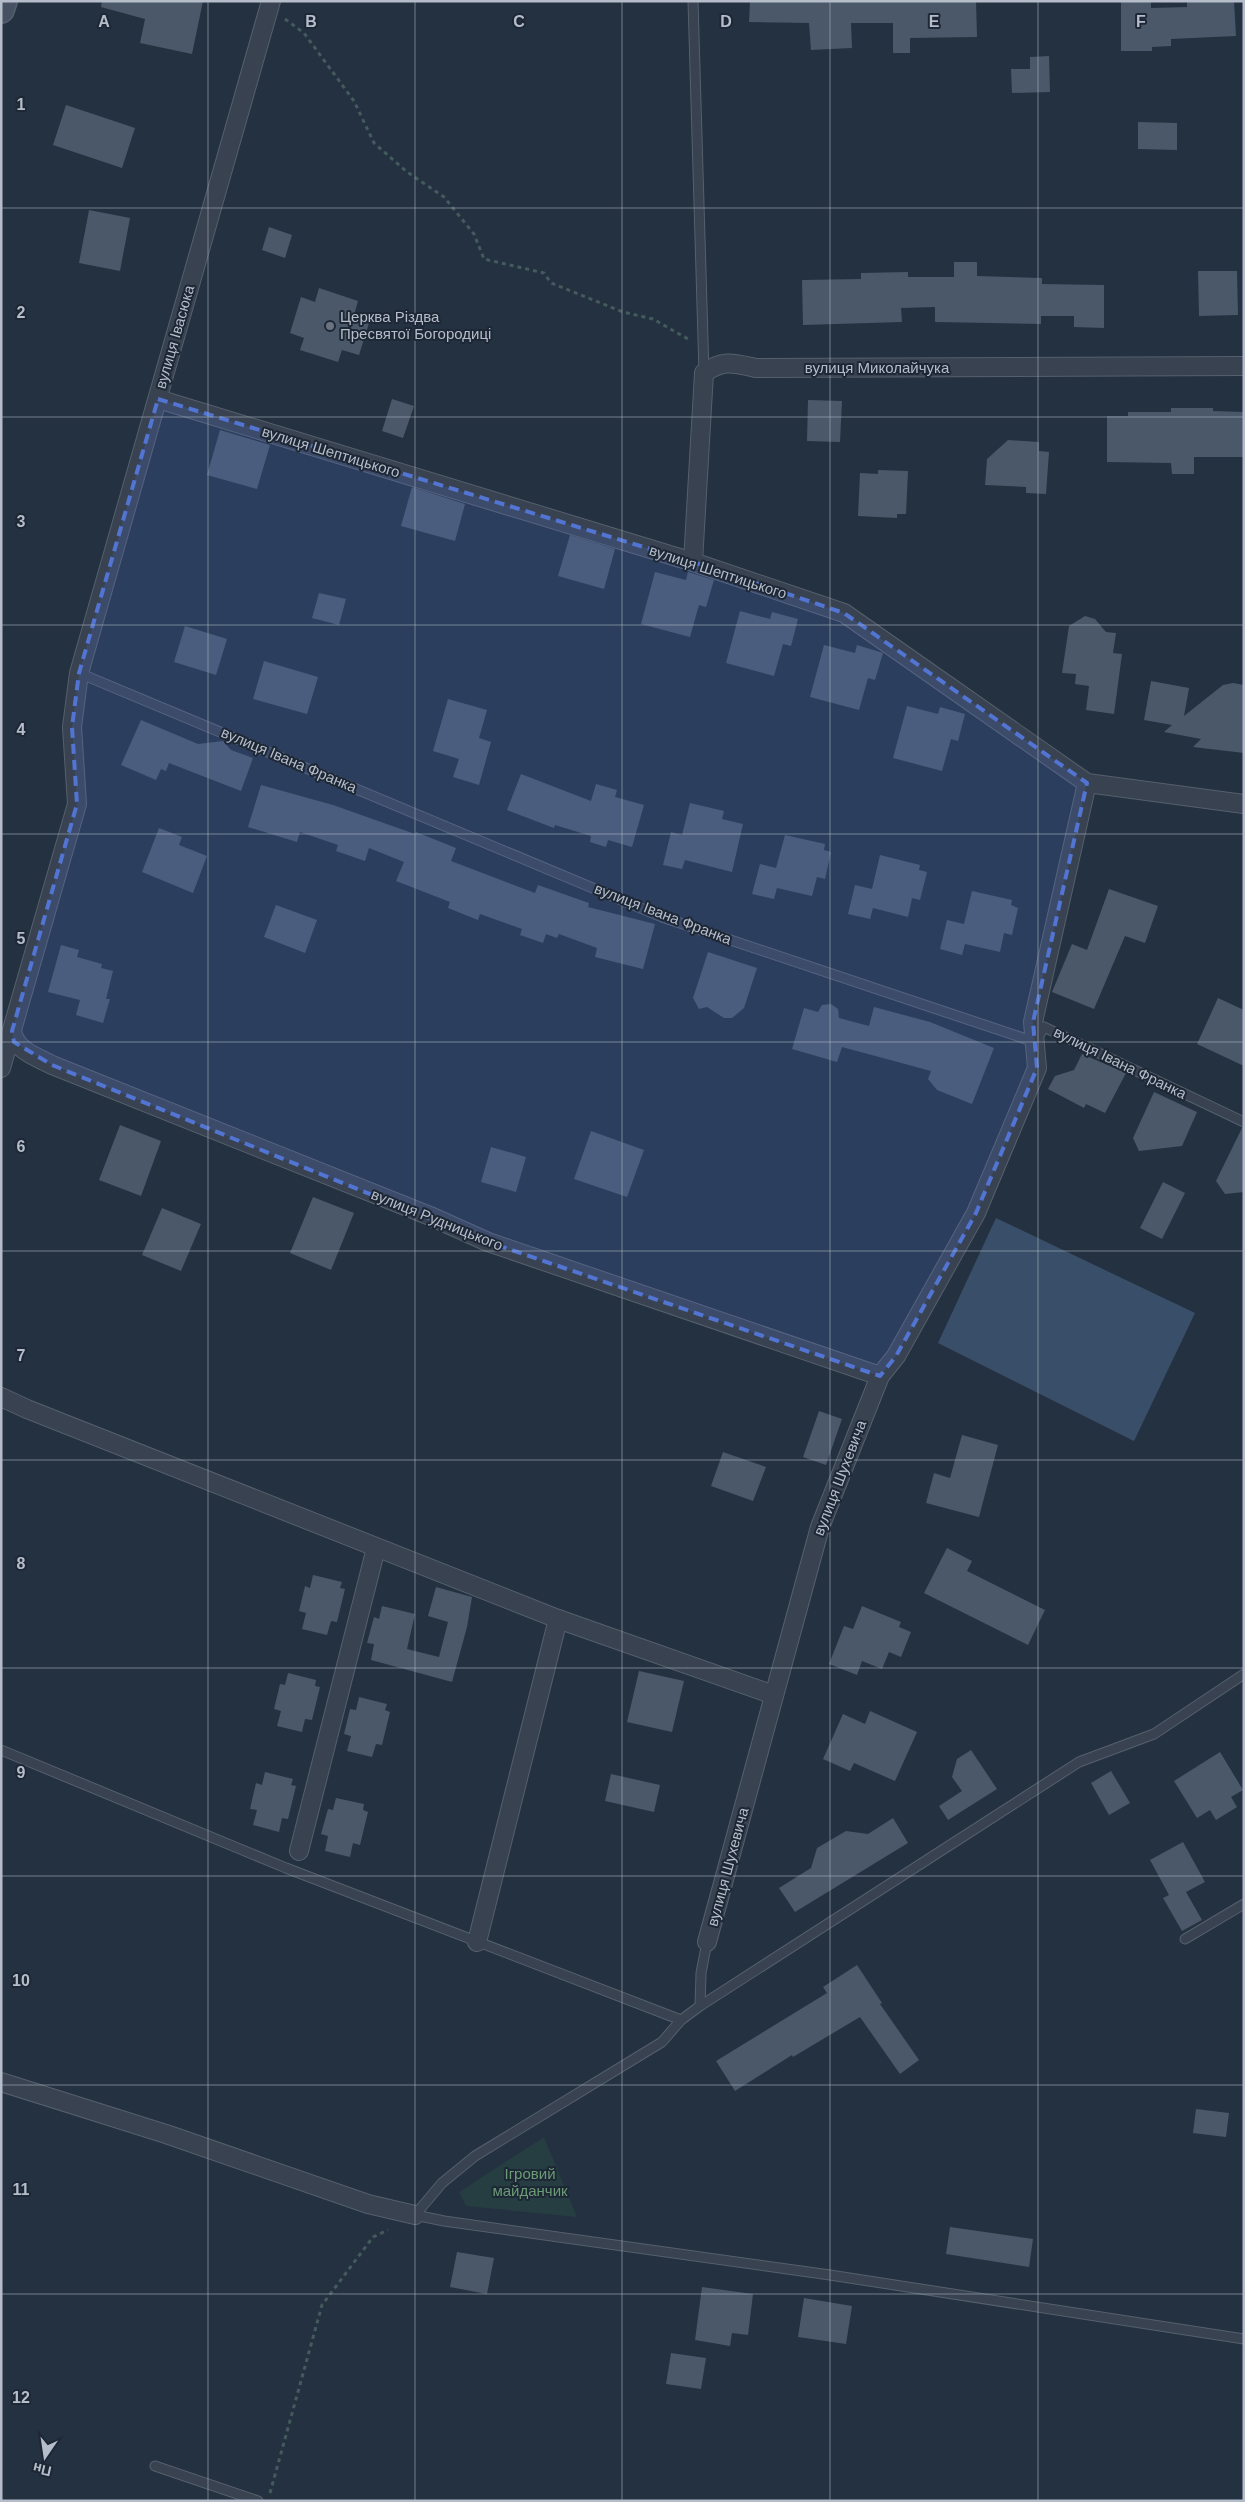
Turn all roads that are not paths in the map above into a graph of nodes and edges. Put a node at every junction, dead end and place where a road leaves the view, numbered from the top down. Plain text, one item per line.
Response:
1 (4, 1) edge
2 (693, 1) edge
3 (271, 5) edge
4 (1, 10) edge
5 (1244, 366) edge
6 (704, 373) junction
7 (158, 399) junction
8 (693, 562) junction
9 (79, 673) junction
10 (1087, 782) junction
11 (1244, 804) edge
12 (12, 1031) junction
13 (1035, 1042) junction
14 (1, 1068) edge
15 (1244, 1122) edge
16 (880, 1376) junction
17 (1, 1397) edge
18 (376, 1548) junction
19 (558, 1619) junction
20 (1244, 1674) edge
21 (774, 1696) junction
22 (1, 1750) edge
23 (299, 1851) dead end
24 (1244, 1904) edge
25 (1185, 1939) dead end
26 (478, 1942) junction
27 (707, 1942) joint
28 (700, 2006) junction
29 (681, 2020) junction
30 (1, 2082) edge
31 (415, 2215) junction
32 (1244, 2338) edge
33 (155, 2466) dead end
34 (258, 2501) edge

1 - 4 street
2 - 6 lane
3 - 7 street, вулиця Івасюка
5 - 6 street, вулиця Миколайчука
6 - 8 street
7 - 8 street, вулиця Шептицького
7 - 9 street, вулиця Івасюка
8 - 10 street, вулиця Шептицького
9 - 12 street, вулиця Івасюка
9 - 13 lane, вулиця Івана Франка
10 - 11 street, вулиця Шептицького
10 - 13 street, вулиця Шухевича
12 - 14 street, вулиця Івасюка
12 - 16 street, вулиця Рудницького
13 - 15 lane, вулиця Івана Франка
13 - 16 street, вулиця Шухевича
16 - 21 street, вулиця Шухевича
17 - 18 street
18 - 19 street
18 - 23 street
19 - 21 street
19 - 26 street
20 - 28 lane
21 - 27 street, вулиця Шухевича
22 - 26 lane
24 - 25 lane
26 - 29 lane
27 - 28 lane
28 - 29 lane
29 - 31 lane
30 - 31 street
31 - 32 lane
33 - 34 lane

